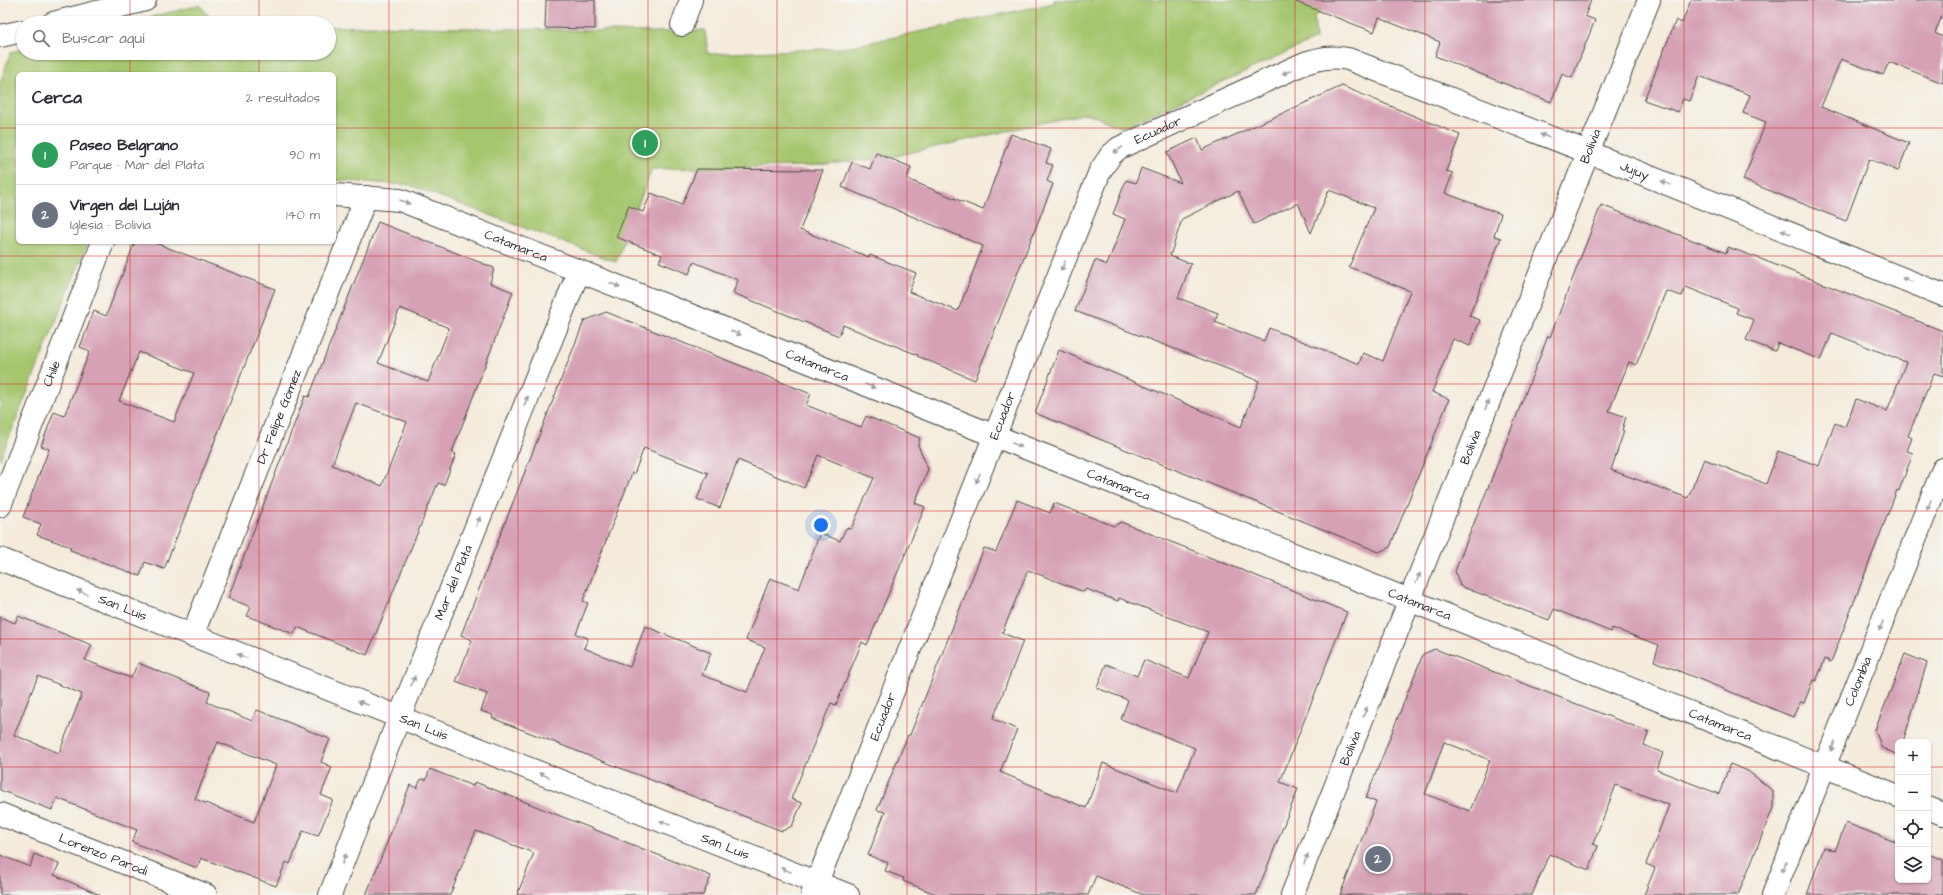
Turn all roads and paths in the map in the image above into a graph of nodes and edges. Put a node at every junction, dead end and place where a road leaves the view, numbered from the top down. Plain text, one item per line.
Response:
1 (144, 0) edge
2 (691, 0) edge
3 (1649, 0) edge
4 (81, 16) edge
5 (682, 25) dead end
6 (16, 33) edge
7 (0, 36) edge
8 (1323, 57) joint
9 (1588, 152) junction
10 (336, 195) edge
11 (366, 197) junction
12 (102, 244) edge
13 (579, 271) junction
14 (1943, 295) edge
15 (995, 436) junction
16 (1943, 468) edge
17 (0, 506) edge
18 (0, 559) edge
19 (1410, 600) junction
20 (192, 636) junction
21 (399, 718) junction
22 (1824, 767) junction
23 (1895, 795) edge
24 (1931, 809) edge
25 (0, 814) edge
26 (1943, 814) edge
27 (814, 889) edge
28 (206, 895) edge
29 (330, 895) edge
30 (848, 895) edge
31 (1292, 895) edge
32 (1773, 895) edge

1 - 4 street
2 - 5 street
3 - 9 street, Bolivia
6 - 7 street
9 -> 8 street, Jujuy
8 -> 15 street, Ecuador
14 -> 9 street, Jujuy
19 -> 9 street, Bolivia
10 - 11 street, Catamarca
11 -> 13 street, Catamarca
11 - 20 street, Dr Felipe Gómez
12 - 17 street, Chile
13 -> 15 street, Catamarca
21 -> 13 street, Mar del Plata
15 -> 19 street, Catamarca
15 -> 27 street, Ecuador
16 -> 22 street, Colombia
20 -> 18 street, San Luis
19 - 22 street, Catamarca
31 -> 19 street, Bolivia
21 -> 20 street, San Luis
27 -> 21 street, San Luis
29 -> 21 street, Mar del Plata
22 - 23 street, Catamarca
22 -> 32 street, Colombia
24 - 26 street
25 - 28 street, Lorenzo Parodi
27 - 30 street, San Luis

